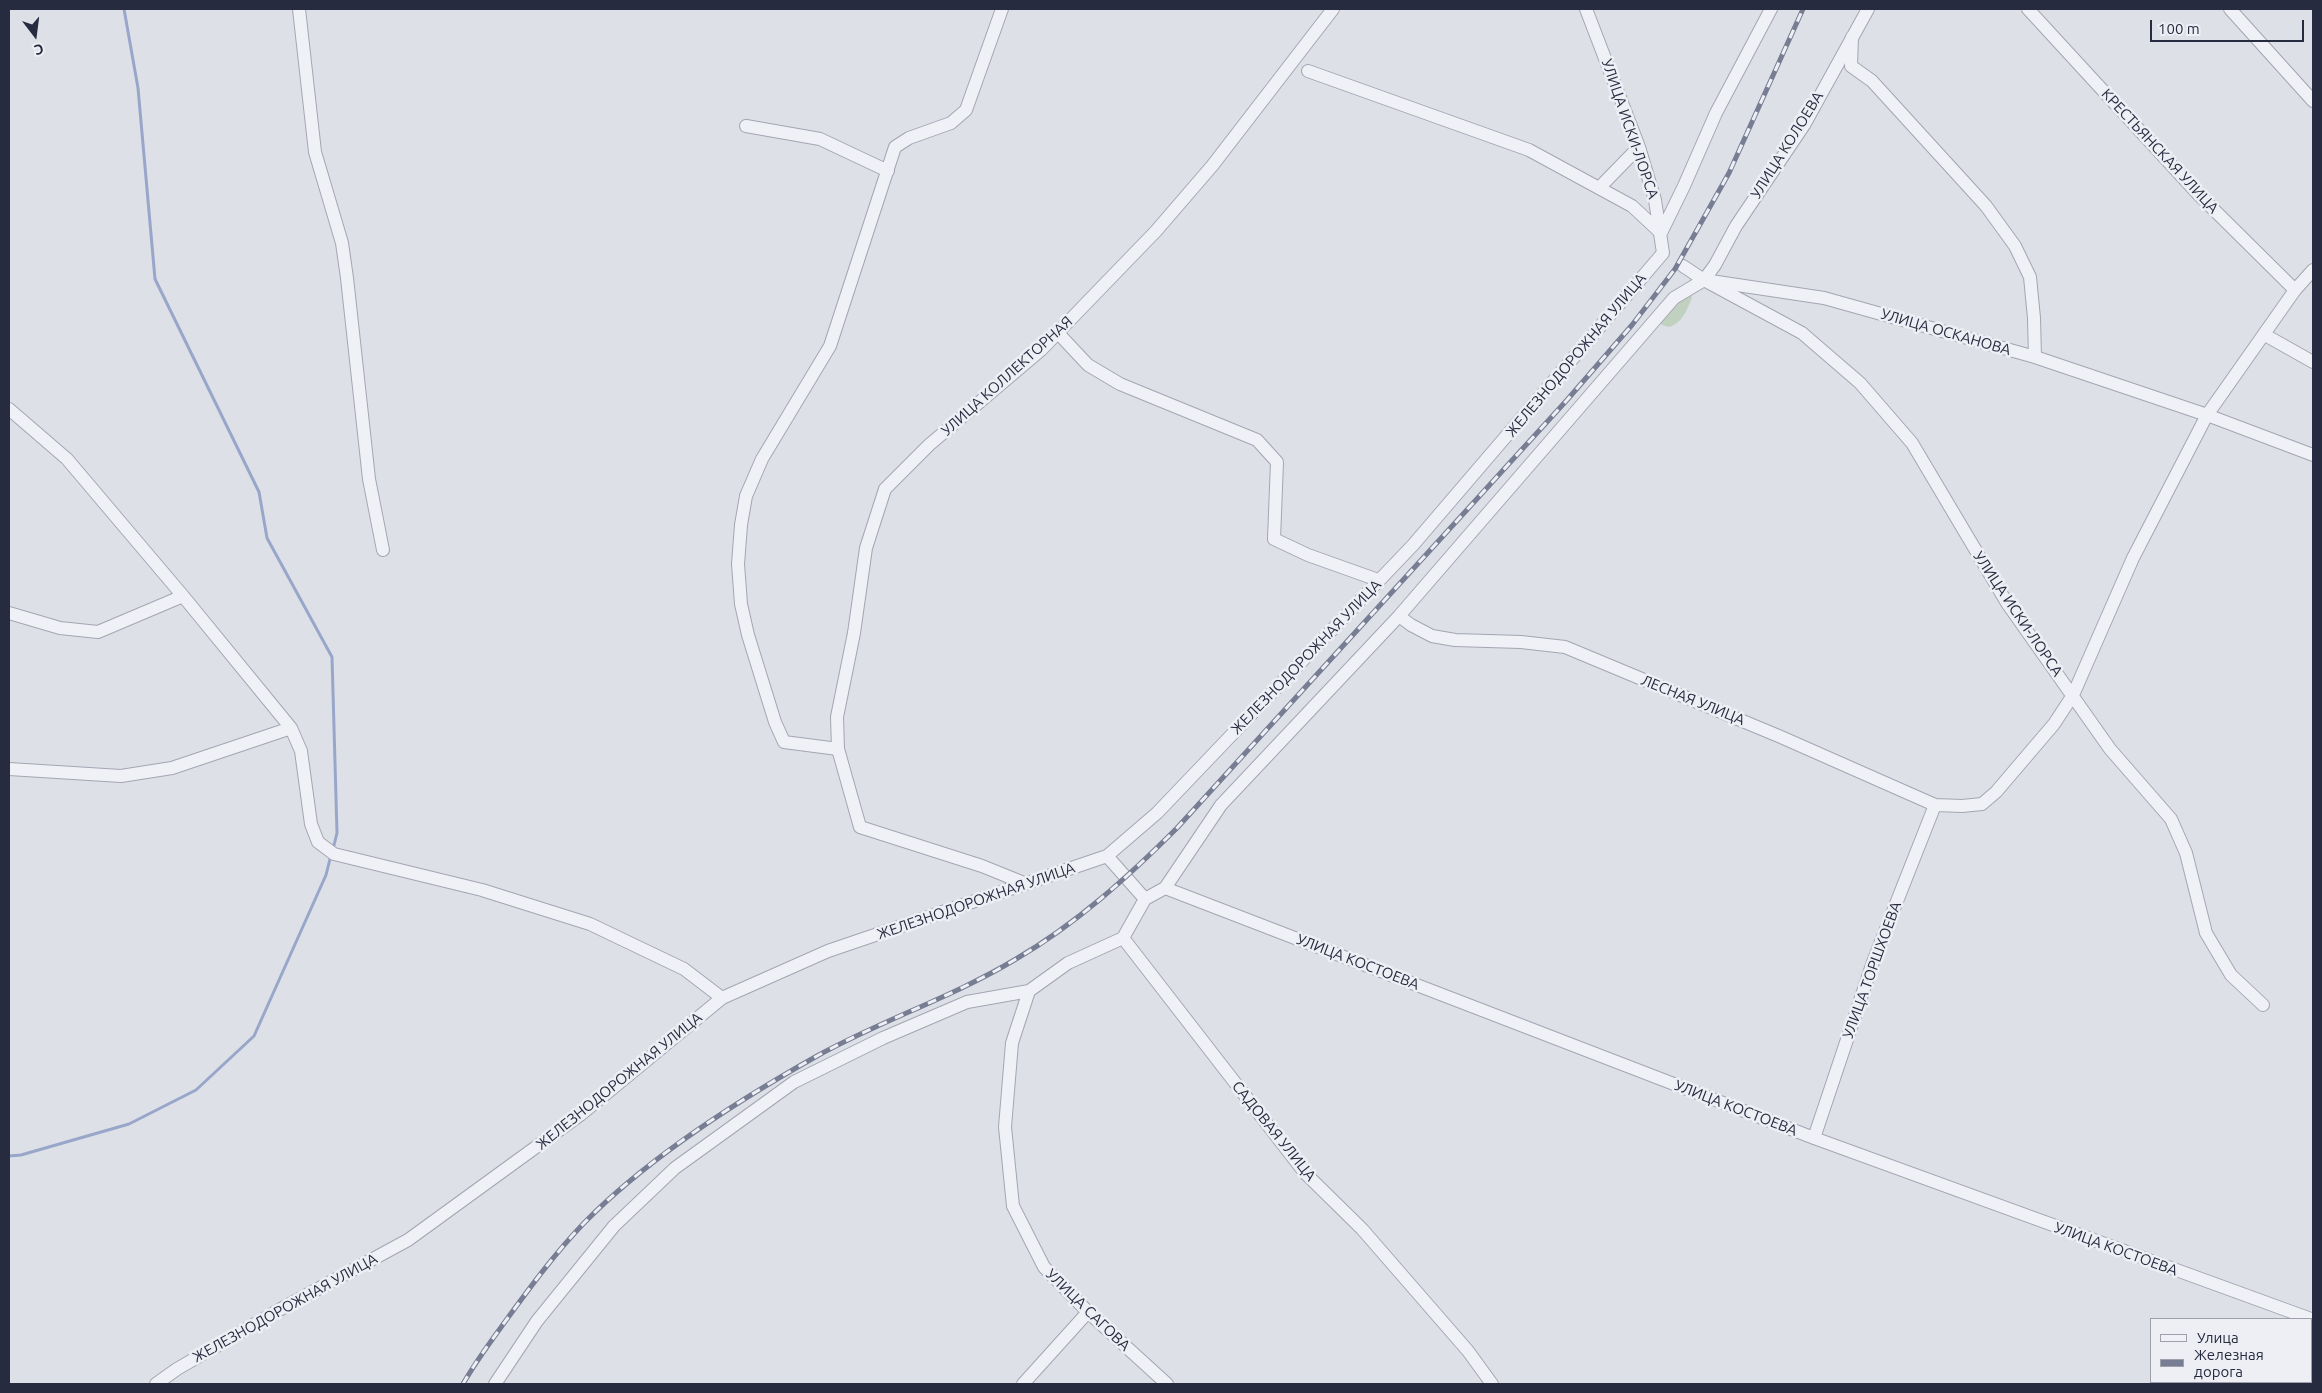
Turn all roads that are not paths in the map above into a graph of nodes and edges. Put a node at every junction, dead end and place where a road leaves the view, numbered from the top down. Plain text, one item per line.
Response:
1 (298, 9) edge
2 (1002, 9) edge
3 (1333, 9) edge
4 (1586, 9) edge
5 (1771, 9) edge
6 (1868, 9) edge
7 (2028, 9) edge
8 (2230, 9) edge
9 (1852, 35) junction
10 (1308, 71) dead end
11 (2313, 101) edge
12 (746, 126) dead end
13 (1639, 147) junction
14 (888, 171) junction
15 (1600, 186) junction
16 (1655, 200) junction
17 (1676, 202) junction
18 (1661, 233) junction
19 (1663, 253) junction
20 (2313, 270) edge
21 (1704, 280) junction
22 (2295, 290) junction
23 (1058, 333) junction
24 (2265, 335) junction
25 (2036, 357) junction
26 (2313, 362) edge
27 (9, 409) edge
28 (2207, 415) junction
29 (2313, 455) edge
30 (383, 550) dead end
31 (1378, 580) junction
32 (183, 596) junction
33 (9, 612) edge
34 (1399, 616) junction
35 (2073, 695) junction
36 (291, 728) junction
37 (838, 749) junction
38 (9, 769) edge
39 (1935, 804) junction
40 (1107, 856) junction
41 (1024, 883) junction
42 (1165, 888) junction
43 (1145, 899) junction
44 (1123, 938) junction
45 (1029, 991) junction
46 (722, 998) junction
47 (2263, 1005) dead end
48 (1814, 1138) junction
49 (1088, 1312) junction
50 (2307, 1318) edge
51 (156, 1384) edge
52 (495, 1384) edge
53 (1023, 1384) edge
54 (1167, 1384) edge
55 (1492, 1384) edge

1 - 30 street
2 - 14 street
3 - 23 street, УЛИЦА КОЛЛЕКТОРНАЯ
4 - 13 street, УЛИЦА ИСКИ-ЛОРСА
5 - 17 street
6 - 9 street, УЛИЦА КОЛОЕВА
7 - 22 street, КРЕСТЬЯНСКАЯ УЛИЦА
8 - 11 street
9 - 21 street, УЛИЦА КОЛОЕВА
9 - 25 street
10 - 15 street
12 - 14 street
13 - 15 street
13 - 16 street, УЛИЦА ИСКИ-ЛОРСА
14 - 37 street
15 - 18 street
16 - 17 street
16 - 18 street, УЛИЦА ИСКИ-ЛОРСА
17 - 18 street
18 - 19 street, УЛИЦА ИСКИ-ЛОРСА
19 - 21 street, УЛИЦА ОСКАНОВА
19 - 31 street, ЖЕЛЕЗНОДОРОЖНАЯ УЛИЦА
20 - 22 street
21 - 25 street, УЛИЦА ОСКАНОВА
21 - 34 street
21 - 35 street, УЛИЦА ИСКИ-ЛОРСА
22 - 24 street
23 - 31 street
23 - 37 street, УЛИЦА КОЛЛЕКТОРНАЯ
24 - 26 street
24 - 28 street
25 - 28 street, УЛИЦА ОСКАНОВА
27 - 32 street
28 - 29 street, УЛИЦА ОСКАНОВА
28 - 35 street
31 - 40 street, ЖЕЛЕЗНОДОРОЖНАЯ УЛИЦА
32 - 33 street
32 - 36 street
34 - 39 street, ЛЕСНАЯ УЛИЦА
34 - 42 street
35 - 39 street, ЛЕСНАЯ УЛИЦА
35 - 47 street, УЛИЦА ИСКИ-ЛОРСА
36 - 38 street
36 - 46 street
37 - 41 street, УЛИЦА КОЛЛЕКТОРНАЯ
39 - 48 street, УЛИЦА ТОРШХОЕВА
40 - 41 street, ЖЕЛЕЗНОДОРОЖНАЯ УЛИЦА
40 - 43 street
41 - 46 street, ЖЕЛЕЗНОДОРОЖНАЯ УЛИЦА
42 - 43 street
42 - 48 street, УЛИЦА КОСТОЕВА
43 - 44 street
44 - 45 street
44 - 55 street, САДОВАЯ УЛИЦА
45 - 49 street, УЛИЦА САГОВА
45 - 52 street
46 - 51 street, ЖЕЛЕЗНОДОРОЖНАЯ УЛИЦА
48 - 50 street, УЛИЦА КОСТОЕВА
49 - 53 street
49 - 54 street, УЛИЦА САГОВА

